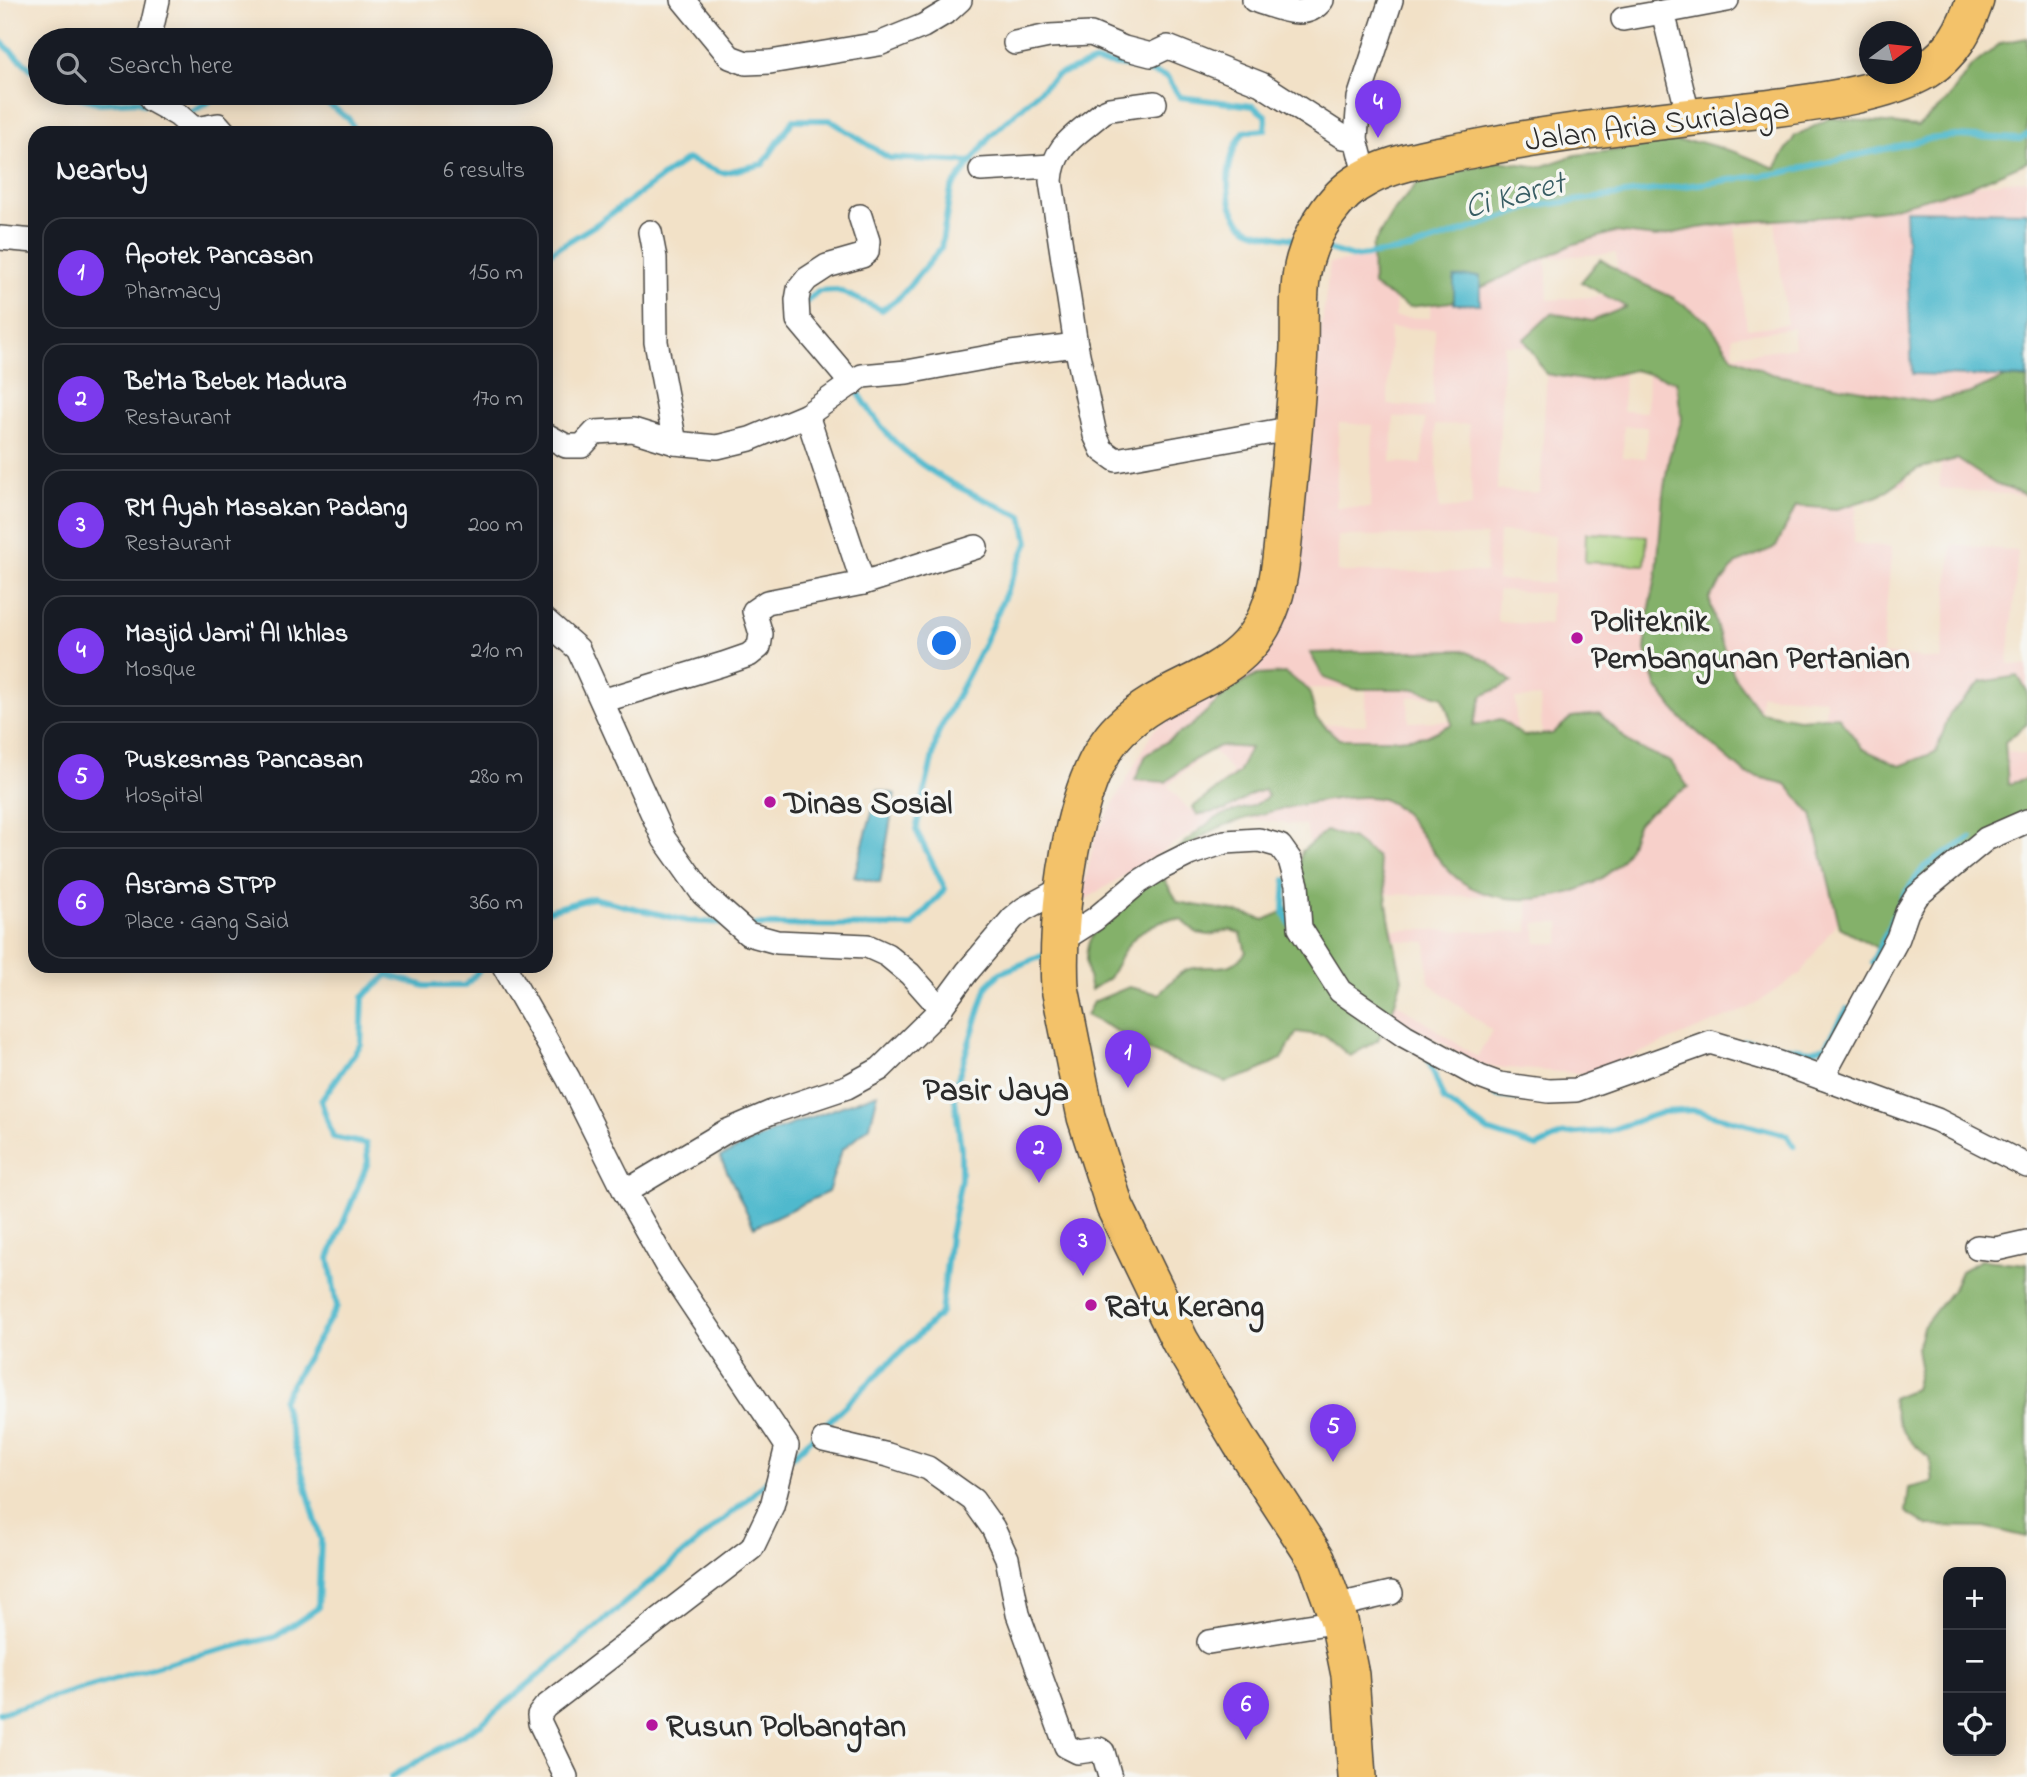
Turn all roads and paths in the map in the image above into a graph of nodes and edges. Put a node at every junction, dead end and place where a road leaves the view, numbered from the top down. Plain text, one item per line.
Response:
1 (158, 0) edge
2 (683, 0) edge
3 (960, 0) edge
4 (1254, 0) edge
5 (1322, 0) edge
6 (1391, 0) edge
7 (1727, 0) edge
8 (1975, 0) edge
9 (1663, 12) junction
10 (1623, 19) dead end
11 (152, 28) edge
12 (1014, 43) dead end
13 (1155, 103) dead end
14 (163, 105) edge
15 (1689, 118) junction
16 (191, 126) edge
17 (1356, 139) junction
18 (1052, 166) junction
19 (981, 170) dead end
20 (1366, 178) junction
21 (860, 216) dead end
22 (650, 232) dead end
23 (0, 238) edge
24 (28, 240) edge
25 (1076, 345) junction
26 (866, 377) junction
27 (807, 415) junction
28 (1294, 428) junction
29 (553, 439) edge
30 (674, 443) junction
31 (976, 547) dead end
32 (863, 583) junction
33 (553, 627) edge
34 (602, 701) junction
35 (2027, 821) edge
36 (1063, 888) junction
37 (1059, 965) junction
38 (508, 973) edge
39 (941, 1009) junction
40 (1822, 1078) junction
41 (2027, 1166) edge
42 (625, 1192) junction
43 (2027, 1242) edge
44 (1977, 1247) dead end
45 (824, 1440) dead end
46 (1391, 1593) dead end
47 (1336, 1614) junction
48 (1209, 1642) dead end
49 (566, 1777) edge
50 (1110, 1777) edge
51 (1357, 1777) edge

1 - 11 street
2 - 3 street
4 - 5 street
6 - 17 street
7 - 9 street
8 - 15 main road, Jalan Aria Surialaga
9 - 10 street
9 - 15 street
12 - 17 street
13 - 18 street
14 - 16 street
15 - 20 main road, Jalan Aria Surialaga
17 - 20 street
18 - 19 street
18 - 25 street
20 - 28 main road, Jalan Aria Surialaga
21 - 26 street
22 - 30 street
23 - 24 street
25 - 26 street
25 - 28 street
26 - 27 street
27 - 30 street
27 - 32 street
28 - 36 main road
29 - 30 street
31 - 32 street
32 - 34 street
33 - 34 street
34 - 39 street
35 - 40 street
36 - 37 main road
36 - 39 street
37 - 40 street
37 - 47 main road
38 - 42 street
39 - 42 street
40 - 41 street
42 - 49 street
43 - 44 street
45 - 50 street
46 - 47 street
47 - 48 street
47 - 51 main road

